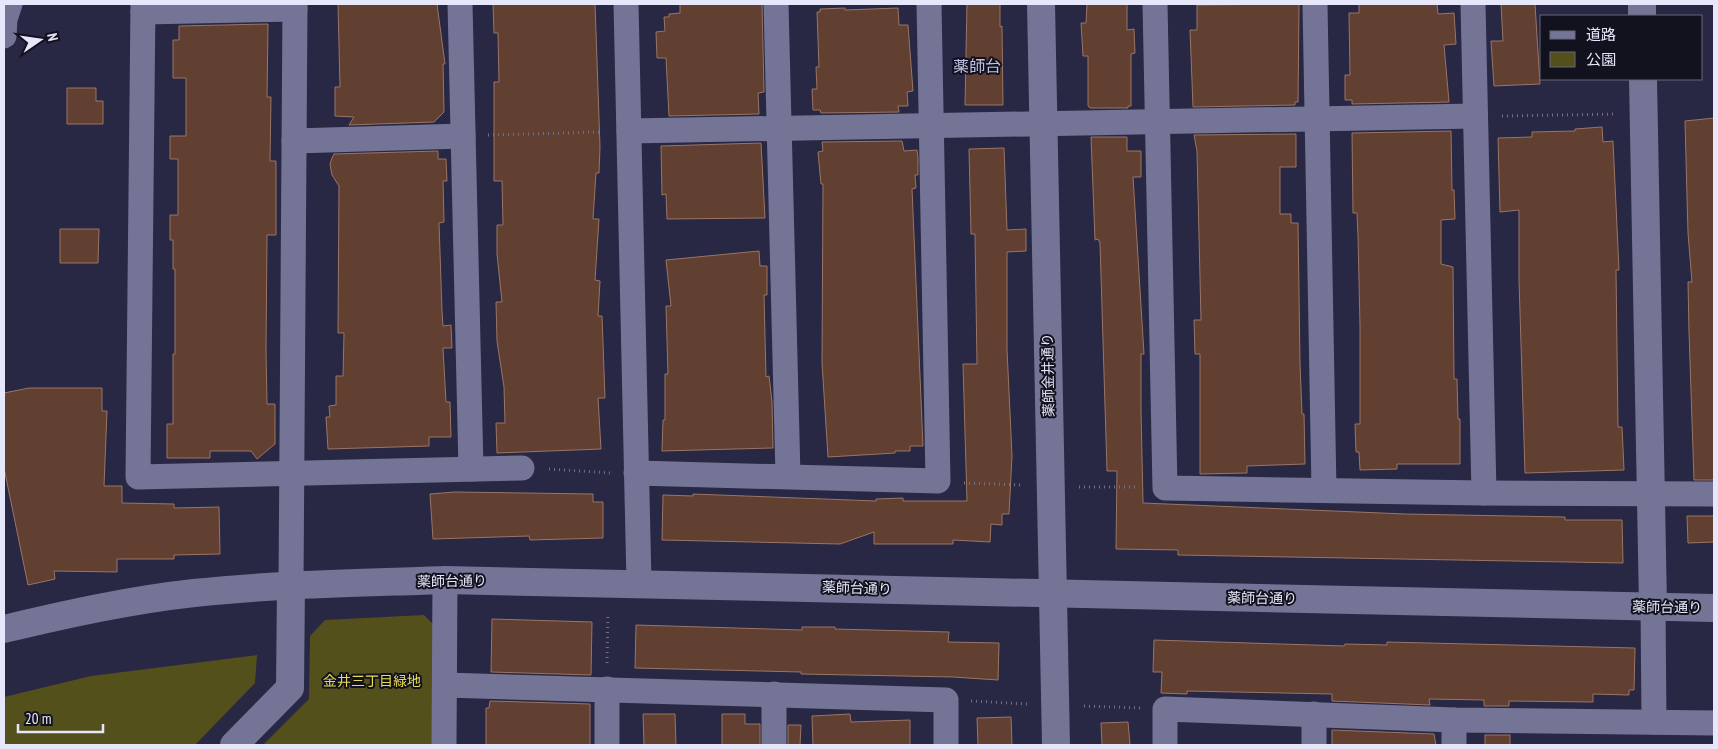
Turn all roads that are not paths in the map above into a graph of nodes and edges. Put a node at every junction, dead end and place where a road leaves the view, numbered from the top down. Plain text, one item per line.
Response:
1 (10, 4) edge
2 (460, 4) edge
3 (626, 4) edge
4 (776, 4) edge
5 (929, 4) edge
6 (1041, 4) edge
7 (1155, 4) edge
8 (1315, 4) edge
9 (1473, 4) edge
10 (295, 6) edge
11 (143, 8) edge
12 (4, 36) edge
13 (1643, 80) edge
14 (1476, 116) junction
15 (1317, 118) junction
16 (1157, 122) junction
17 (1043, 124) junction
18 (931, 126) junction
19 (778, 128) junction
20 (619, 131) junction
21 (463, 136) junction
22 (294, 141) junction
23 (522, 468) road end
24 (471, 469) junction
25 (292, 473) junction
26 (626, 473) junction
27 (788, 476) junction
28 (1324, 490) junction
29 (1484, 493) junction
30 (1714, 494) edge
31 (1651, 495) junction
32 (445, 580) junction
33 (639, 582) junction
34 (291, 585) junction
35 (1052, 594) junction
36 (1653, 606) junction
37 (1714, 608) edge
38 (4, 629) edge
39 (445, 686) junction
40 (607, 688) junction
41 (774, 694) junction
42 (1314, 714) junction
43 (1454, 720) junction
44 (1654, 722) junction
45 (1714, 723) edge
46 (234, 745) edge
47 (444, 745) edge
48 (607, 745) edge
49 (774, 745) edge
50 (946, 745) edge
51 (1056, 745) edge
52 (1165, 745) edge
53 (1314, 745) edge
54 (1454, 745) edge

1 - 12 street
2 - 21 street
3 - 20 street
4 - 19 street
5 - 18 street
6 - 17 street, 薬師金井通り
7 - 16 street
8 - 15 street
9 - 14 street
10 - 11 street
10 - 22 street
11 - 25 street
13 - 31 street
14 - 15 street
14 - 29 street
15 - 16 street
15 - 28 street
16 - 17 street
16 - 28 street
17 - 18 street
17 - 35 street, 薬師金井通り
18 - 19 street
18 - 27 street
19 - 20 street
19 - 27 street
20 - 26 street
21 - 22 street
21 - 24 street
22 - 25 street
23 - 24 street
24 - 25 street
25 - 34 street
26 - 27 street
26 - 33 street
28 - 29 street
29 - 31 street
30 - 31 street
31 - 36 street
32 - 33 street, 薬師台通り
32 - 34 street, 薬師台通り
32 - 39 street
33 - 35 street, 薬師台通り
34 - 38 street, 薬師台通り
34 - 46 street
35 - 36 street, 薬師台通り
35 - 51 street, 薬師金井通り
36 - 37 street, 薬師台通り
36 - 44 street
39 - 40 street
39 - 47 street
40 - 41 street
40 - 48 street
41 - 49 street
41 - 50 street
42 - 43 street
42 - 52 street
42 - 53 street
43 - 44 street
43 - 54 street
44 - 45 street

